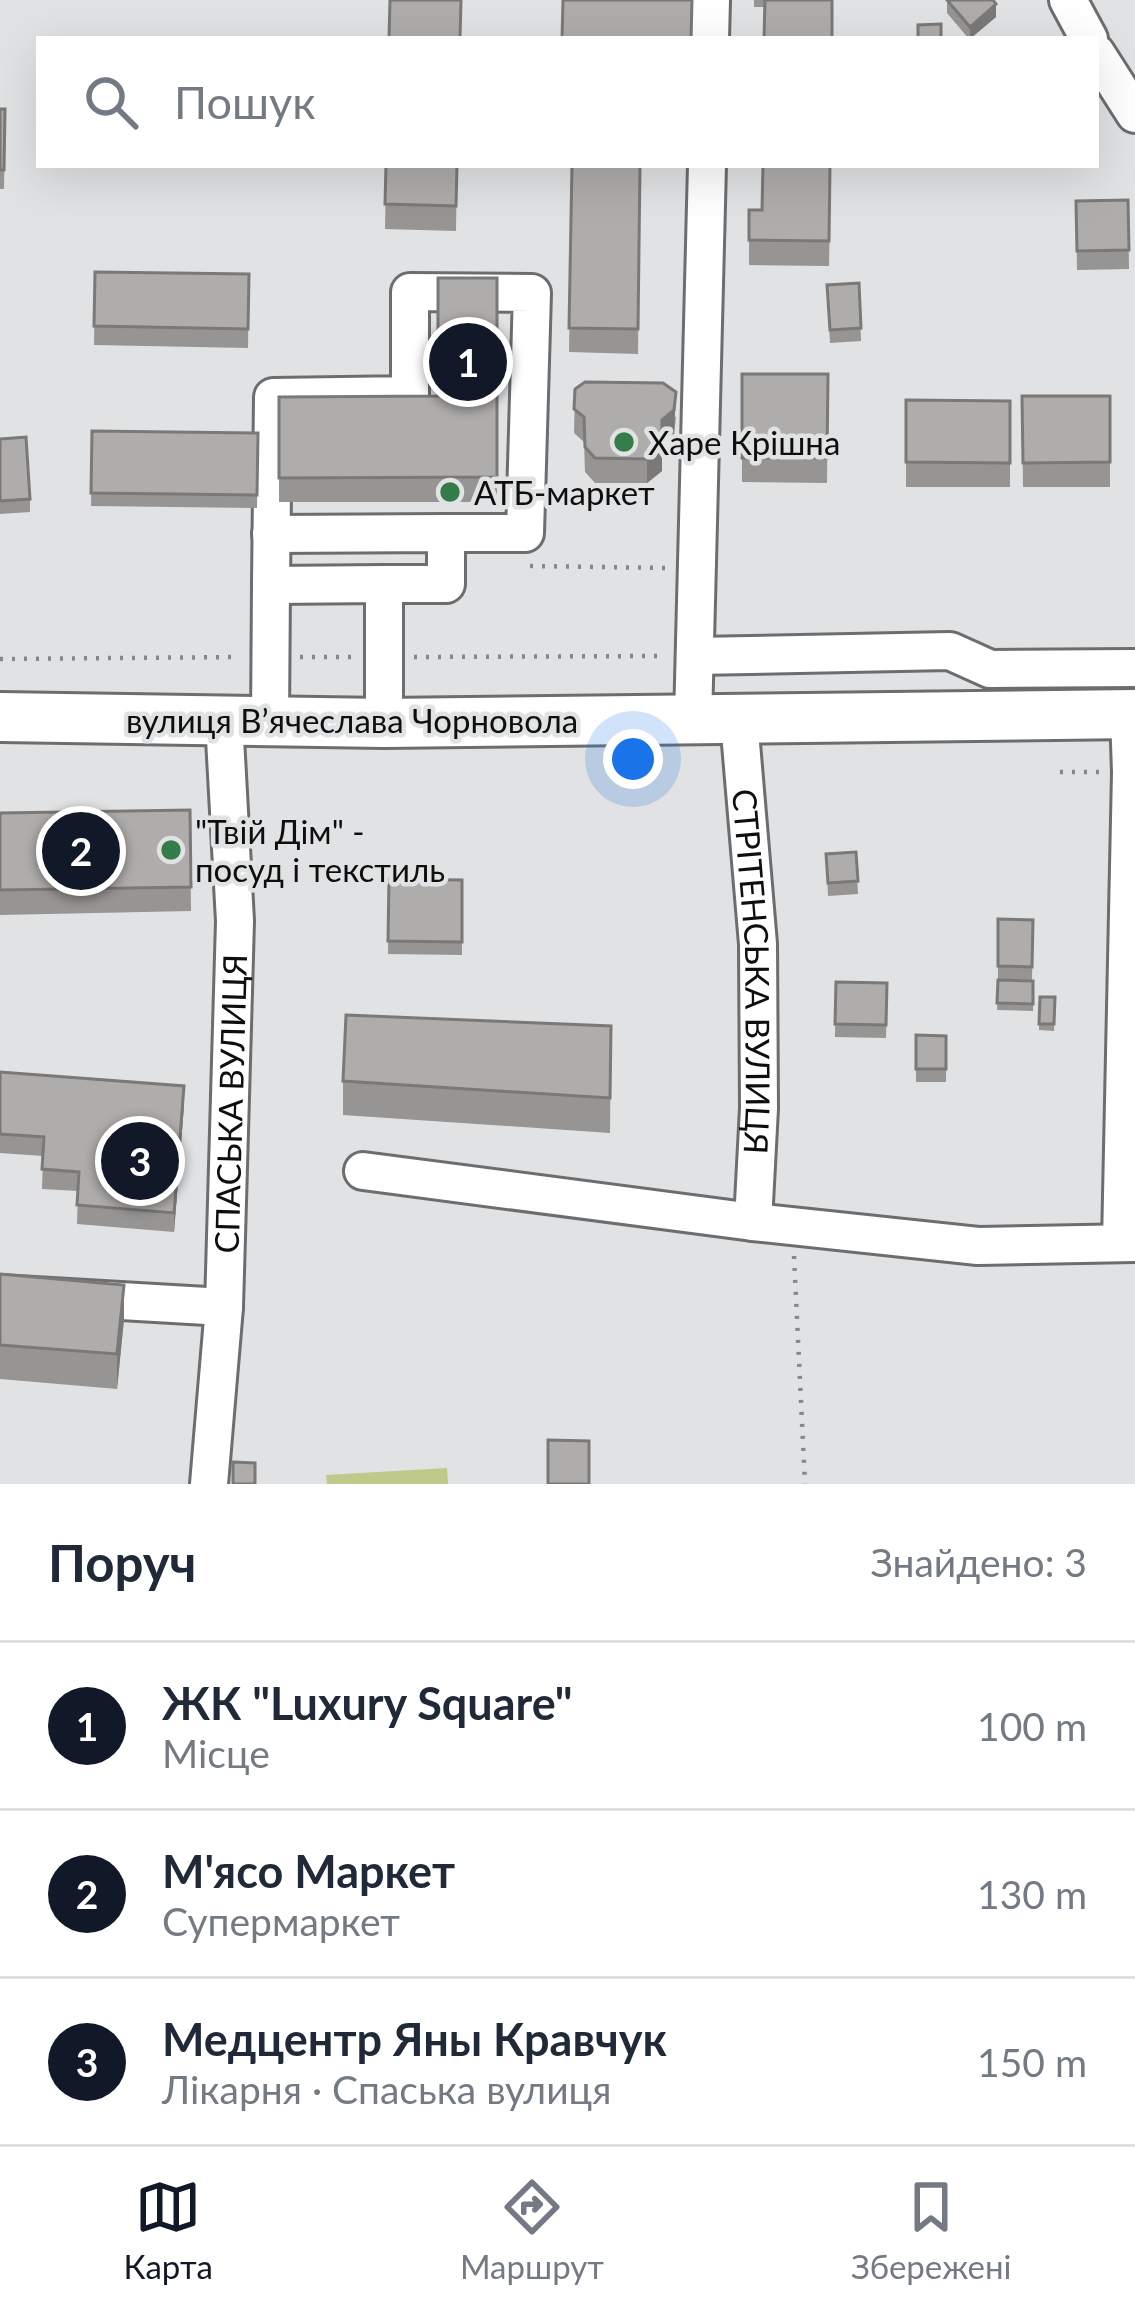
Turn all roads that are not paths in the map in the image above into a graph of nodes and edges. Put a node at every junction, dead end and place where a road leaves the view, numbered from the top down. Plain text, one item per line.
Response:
1 (711, 0) edge
2 (1068, 0) edge
3 (710, 36) edge
4 (1087, 36) edge
5 (1099, 57) edge
6 (1135, 115) edge
7 (707, 168) edge
8 (446, 533) junction
9 (271, 534) junction
10 (384, 584) junction
11 (271, 585) junction
12 (696, 656) junction
13 (990, 692) junction
14 (1133, 698) edge
15 (0, 718) edge
16 (247, 721) junction
17 (716, 721) junction
18 (384, 723) junction
19 (363, 1171) dead end
20 (753, 1222) junction
21 (1128, 1244) edge
22 (0, 1294) edge
23 (224, 1307) junction
24 (208, 1484) edge

1 - 3 street
2 - 4 street
5 - 6 street
7 - 12 street, СТРІТЕНСЬКА ВУЛИЦЯ
8 - 9 street
8 - 9 street, СПАСЬКА ВУЛИЦЯ
8 - 10 street
9 - 11 street, СПАСЬКА ВУЛИЦЯ
10 - 11 street
10 - 18 street
11 - 16 street, СПАСЬКА ВУЛИЦЯ
12 - 13 street
12 - 17 street, СТРІТЕНСЬКА ВУЛИЦЯ
13 - 14 main road, вулиця Вʼячеслава Чорновола
13 - 17 main road, вулиця Вʼячеслава Чорновола
14 - 21 street
15 - 16 main road, вулиця Вʼячеслава Чорновола
16 - 18 main road, вулиця Вʼячеслава Чорновола
16 - 23 street, СПАСЬКА ВУЛИЦЯ
17 - 18 main road, вулиця Вʼячеслава Чорновола
17 - 20 street, СТРІТЕНСЬКА ВУЛИЦЯ
19 - 20 street
20 - 21 street
22 - 23 street
23 - 24 street, СПАСЬКА ВУЛИЦЯ

